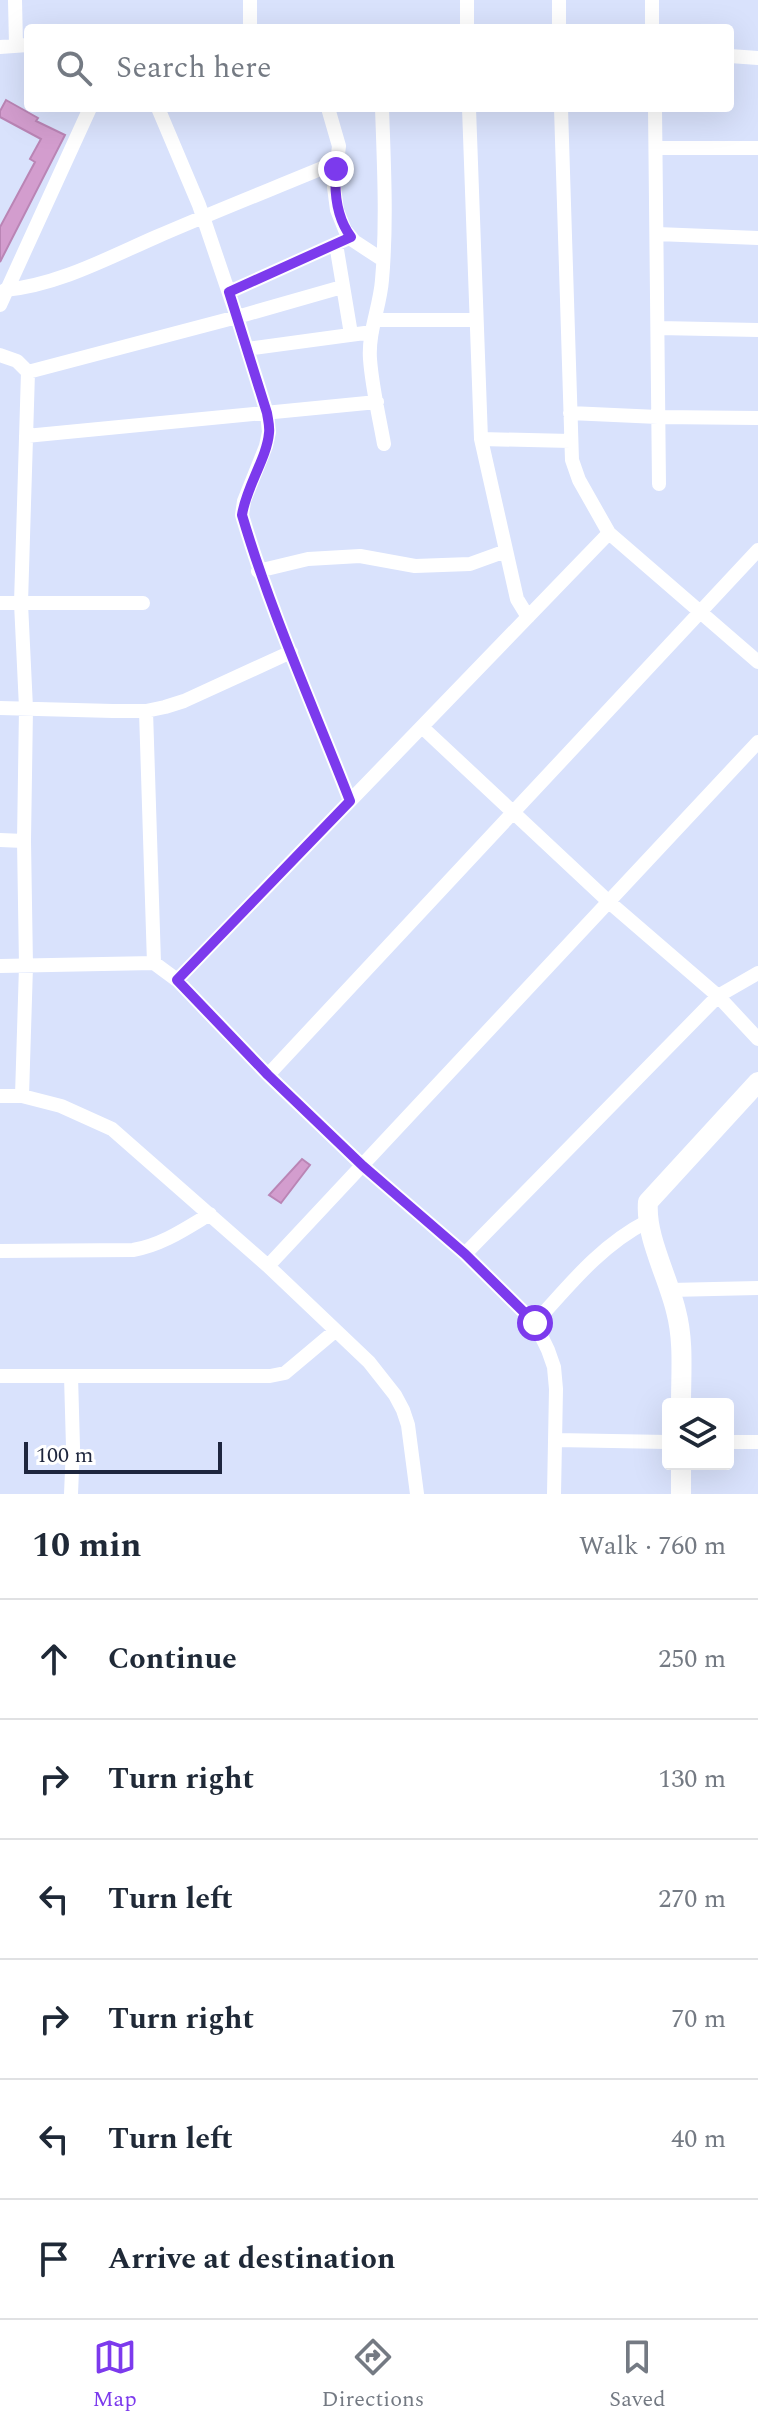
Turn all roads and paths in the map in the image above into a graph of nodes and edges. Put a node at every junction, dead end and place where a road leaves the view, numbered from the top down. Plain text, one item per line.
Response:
1 (15, 0) edge
2 (250, 0) edge
3 (467, 0) edge
4 (559, 0) edge
5 (652, 0) edge
6 (250, 24) edge
7 (467, 24) edge
8 (559, 24) edge
9 (652, 24) edge
10 (22, 45) edge
11 (0, 47) edge
12 (734, 56) edge
13 (758, 58) edge
14 (88, 112) edge
15 (160, 112) edge
16 (329, 112) edge
17 (382, 112) edge
18 (469, 112) edge
19 (561, 112) edge
20 (655, 112) edge
21 (656, 148) junction
22 (758, 148) edge
23 (337, 162) junction
24 (203, 217) junction
25 (657, 234) junction
26 (351, 237) junction
27 (758, 238) edge
28 (336, 244) junction
29 (383, 260) junction
30 (342, 287) junction
31 (229, 292) junction
32 (3, 298) edge
33 (237, 317) junction
34 (476, 320) junction
35 (373, 326) junction
36 (659, 328) junction
37 (758, 330) edge
38 (351, 334) junction
39 (247, 349) junction
40 (0, 355) edge
41 (28, 372) junction
42 (377, 402) junction
43 (267, 413) junction
44 (570, 413) junction
45 (658, 417) junction
46 (758, 418) edge
47 (26, 436) junction
48 (481, 439) junction
49 (571, 441) junction
50 (384, 444) dead end
51 (659, 484) dead end
52 (609, 533) junction
53 (758, 550) edge
54 (506, 551) junction
55 (258, 571) junction
56 (0, 603) edge
57 (21, 603) junction
58 (143, 603) dead end
59 (699, 611) junction
60 (528, 617) junction
61 (291, 652) junction
62 (758, 662) edge
63 (0, 708) edge
64 (26, 708) junction
65 (146, 711) junction
66 (422, 727) junction
67 (758, 742) edge
68 (350, 801) junction
69 (512, 812) junction
70 (0, 840) edge
71 (24, 841) junction
72 (609, 902) junction
73 (154, 963) junction
74 (0, 966) edge
75 (26, 966) junction
76 (758, 973) edge
77 (177, 980) junction
78 (718, 996) junction
79 (758, 1039) edge
80 (268, 1075) junction
81 (758, 1082) edge
82 (0, 1096) edge
83 (22, 1096) junction
84 (363, 1166) junction
85 (210, 1214) junction
86 (648, 1221) junction
87 (0, 1251) edge
88 (465, 1254) junction
89 (268, 1266) junction
90 (758, 1288) edge
91 (670, 1290) junction
92 (535, 1323) junction
93 (335, 1331) junction
94 (0, 1376) edge
95 (71, 1376) junction
96 (681, 1398) edge
97 (556, 1440) junction
98 (662, 1442) edge
99 (734, 1442) edge
100 (758, 1442) edge
101 (681, 1470) edge
102 (71, 1494) edge
103 (417, 1494) edge
104 (554, 1494) edge
105 (681, 1494) edge

1 - 10 street
2 - 6 street
3 - 7 street
4 - 8 street
5 - 9 street
10 - 11 street
12 - 13 street
14 - 32 street
15 - 24 street
16 - 23 street
17 - 29 street
18 - 34 street
19 - 44 street
20 - 21 street
21 - 22 street
21 - 25 street
23 - 24 street
23 - 26 street
24 - 31 street
24 - 32 street
25 - 27 street
25 - 36 street
26 - 28 street
26 - 29 street
28 - 30 street
28 - 31 street
29 - 35 street
30 - 33 street
30 - 38 street
31 - 33 street
33 - 39 street
33 - 41 street
34 - 35 street
34 - 48 street
35 - 38 street
35 - 42 street
36 - 37 street
36 - 45 street
38 - 39 street
39 - 43 street
40 - 41 street
41 - 47 street
42 - 43 street
42 - 50 street
43 - 47 street
43 - 55 street
44 - 45 street
44 - 49 street
45 - 46 street
45 - 51 street
47 - 57 street
48 - 49 street
48 - 54 street
49 - 52 street
52 - 59 street
52 - 60 street
53 - 59 street
54 - 55 street
54 - 60 street
55 - 61 street
56 - 57 street
57 - 58 street
57 - 64 street
59 - 62 street
59 - 69 street
60 - 66 street
61 - 65 street
61 - 68 street
63 - 64 street
64 - 65 street
64 - 71 street
65 - 73 street
66 - 68 street
66 - 69 street
67 - 72 street
68 - 77 street
69 - 72 street
69 - 80 street
70 - 71 street
71 - 75 street
72 - 78 street
72 - 84 street
73 - 75 street
73 - 77 street
74 - 75 street
75 - 83 street
76 - 78 street
77 - 80 street
78 - 79 street
78 - 88 street
80 - 84 street
81 - 86 street
82 - 83 street
83 - 85 street
84 - 88 street
84 - 89 street
85 - 87 street
85 - 89 street
86 - 91 street
86 - 92 street
88 - 92 street
89 - 93 street
90 - 91 street
91 - 96 street
92 - 97 street
93 - 95 street
93 - 103 street
94 - 95 street
95 - 102 street
97 - 98 street
97 - 104 street
99 - 100 street
101 - 105 street

